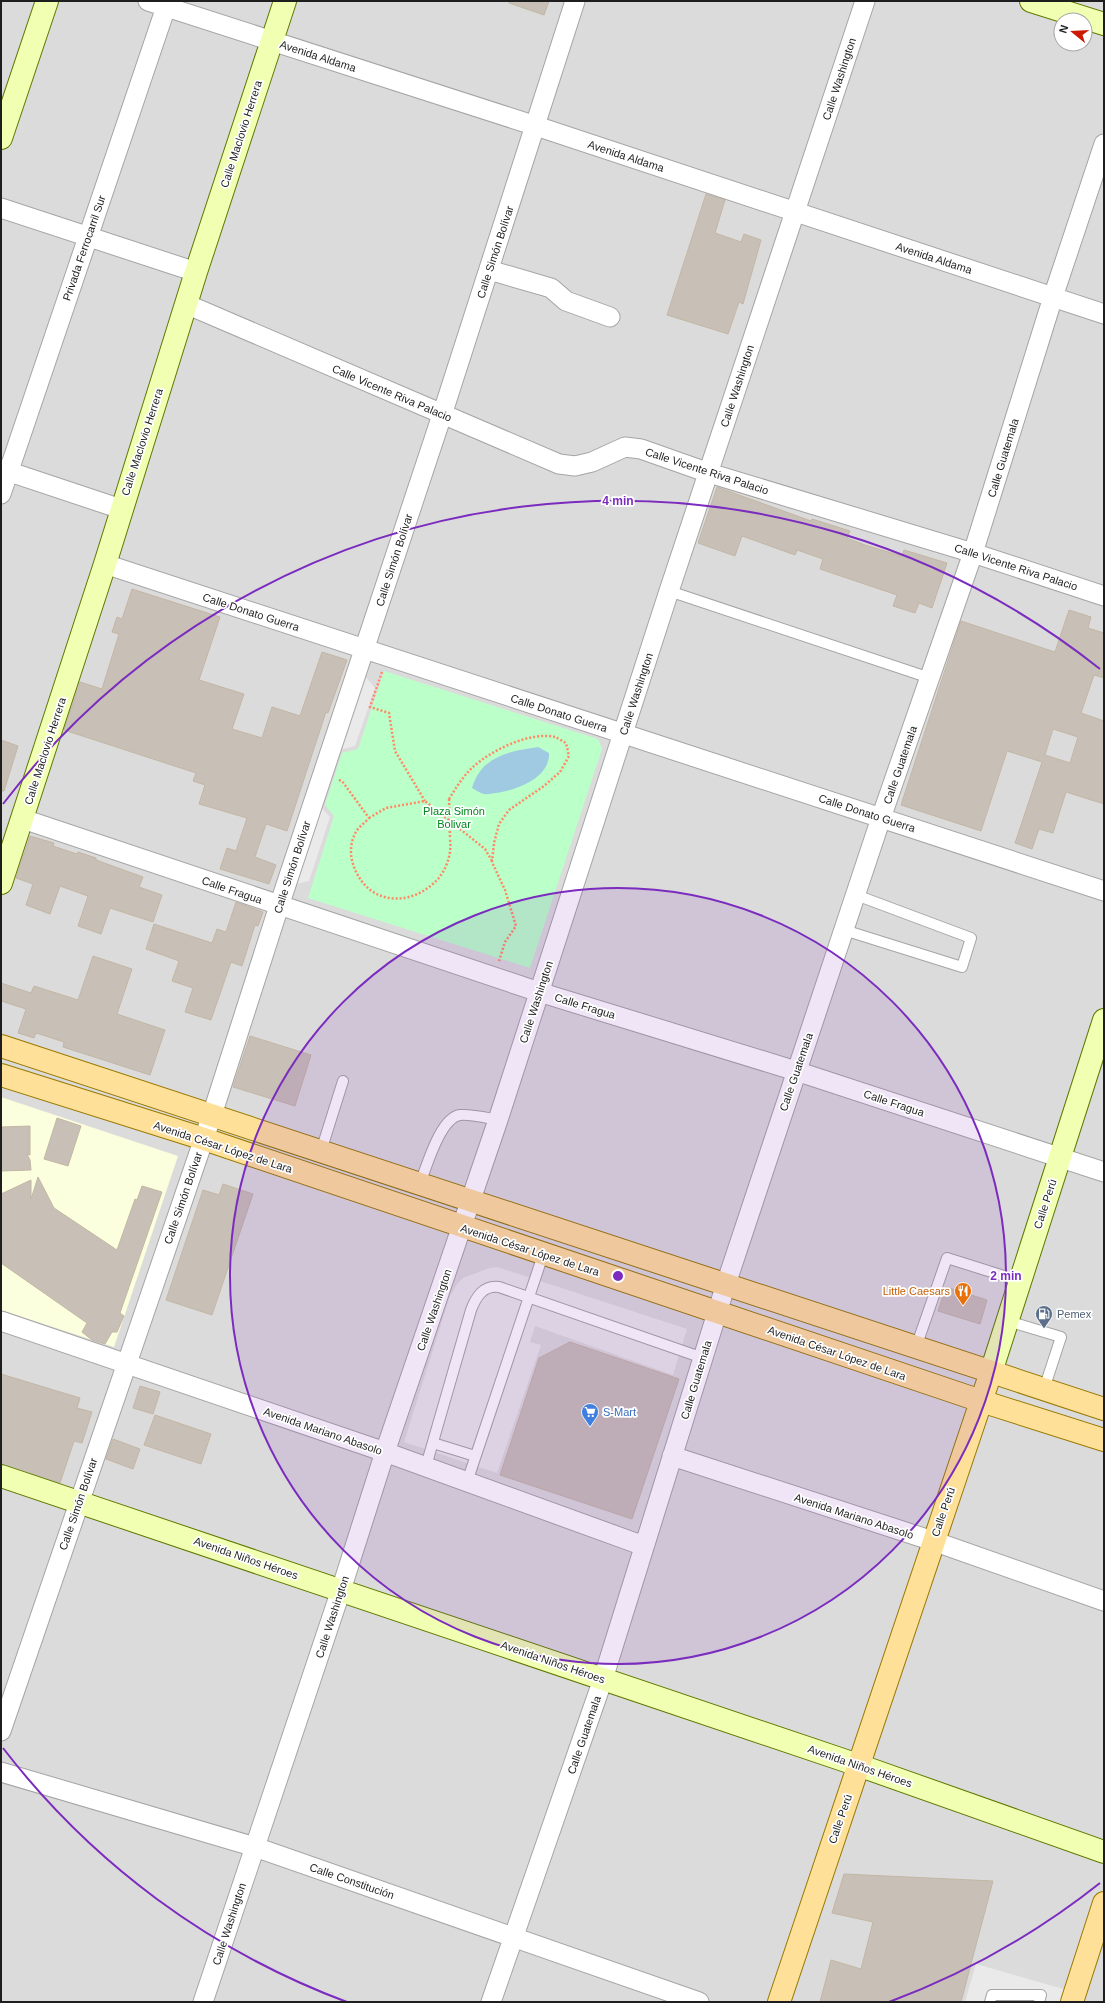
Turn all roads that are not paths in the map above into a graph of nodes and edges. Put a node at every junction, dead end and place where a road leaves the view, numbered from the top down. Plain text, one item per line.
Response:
1 (47, 1) edge
2 (148, 1) edge
3 (285, 1) edge
4 (575, 1) edge
5 (865, 1) edge
6 (1031, 1) edge
7 (167, 4) edge
8 (1104, 24) edge
9 (272, 41) junction
10 (536, 126) junction
11 (1, 138) edge
12 (1104, 144) edge
13 (1, 208) edge
14 (794, 212) junction
15 (88, 236) junction
16 (489, 270) junction
17 (196, 272) junction
18 (1053, 297) junction
19 (186, 304) junction
20 (1104, 314) edge
21 (610, 317) dead end
22 (442, 415) junction
23 (5, 471) edge
24 (709, 473) junction
25 (1, 494) edge
26 (121, 509) junction
27 (973, 553) junction
28 (105, 564) junction
29 (669, 591) junction
30 (1104, 596) edge
31 (365, 649) junction
32 (930, 678) junction
33 (624, 734) junction
34 (881, 818) junction
35 (23, 819) junction
36 (1, 883) edge
37 (1104, 891) edge
38 (856, 895) junction
39 (279, 906) junction
40 (844, 930) junction
41 (539, 992) junction
42 (1104, 1020) edge
43 (1, 1046) edge
44 (796, 1071) junction
45 (1, 1075) edge
46 (344, 1081) dead end
47 (212, 1115) junction
48 (498, 1120) junction
49 (204, 1140) junction
50 (321, 1151) junction
51 (1060, 1158) junction
52 (1104, 1172) edge
53 (420, 1184) junction
54 (471, 1200) junction
55 (462, 1228) junction
56 (543, 1254) junction
57 (1020, 1281) junction
58 (726, 1284) junction
59 (529, 1298) junction
60 (717, 1312) junction
61 (1, 1321) edge
62 (1008, 1321) junction
63 (916, 1347) junction
64 (703, 1358) junction
65 (126, 1364) junction
66 (991, 1372) junction
67 (1044, 1389) junction
68 (981, 1401) junction
69 (1104, 1409) edge
70 (1104, 1440) edge
71 (433, 1443) junction
72 (385, 1452) junction
73 (475, 1456) junction
74 (672, 1456) junction
75 (426, 1466) junction
76 (1, 1476) edge
77 (467, 1482) junction
78 (79, 1501) junction
79 (933, 1541) junction
80 (644, 1546) junction
81 (341, 1590) junction
82 (1104, 1600) edge
83 (603, 1679) junction
84 (1, 1731) edge
85 (858, 1765) junction
86 (1, 1772) edge
87 (255, 1847) junction
88 (1104, 1852) edge
89 (1104, 1903) edge
90 (514, 1937) junction
91 (203, 2002) edge
92 (491, 2002) edge
93 (699, 2002) edge
94 (779, 2002) edge
95 (990, 2002) edge
96 (1039, 2002) edge
97 (1072, 2002) edge

1 - 11 street
2 - 7 street, Avenida Aldama
3 - 9 street, Calle Maclovio Herrera
4 - 10 street, Calle Simón Bolívar
5 - 14 street, Calle Washington
6 - 8 street
7 - 9 street, Avenida Aldama
7 - 15 street, Privada Ferrocarril Sur
9 - 10 street, Avenida Aldama
9 - 17 street, Calle Maclovio Herrera
10 - 14 street, Avenida Aldama
10 - 16 street, Calle Simón Bolívar
12 - 18 street, Calle Guatemala
13 - 15 street
14 - 18 street, Avenida Aldama
14 - 24 street, Calle Washington
15 - 17 street
15 - 23 street, Privada Ferrocarril Sur
16 - 21 street
16 - 22 street, Calle Simón Bolívar
17 - 19 street, Calle Maclovio Herrera
18 - 20 street, Avenida Aldama
18 - 27 street, Calle Guatemala
19 - 22 street, Calle Vicente Riva Palacio
19 - 26 street, Calle Maclovio Herrera
22 - 24 street, Calle Vicente Riva Palacio
22 - 31 street, Calle Simón Bolívar
23 - 25 street, Privada Ferrocarril Sur
23 - 26 street
24 - 27 street, Calle Vicente Riva Palacio
24 - 29 street, Calle Washington
26 - 28 street, Calle Maclovio Herrera
27 - 30 street, Calle Vicente Riva Palacio
27 - 32 street, Calle Guatemala
28 - 31 street, Calle Donato Guerra
28 - 35 street, Calle Maclovio Herrera
29 - 32 lane
29 - 33 street, Calle Washington
31 - 33 street, Calle Donato Guerra
31 - 39 street, Calle Simón Bolívar
32 - 34 street, Calle Guatemala
33 - 34 street, Calle Donato Guerra
33 - 41 street, Calle Washington
34 - 37 street, Calle Donato Guerra
34 - 38 street, Calle Guatemala
35 - 36 street, Calle Maclovio Herrera
35 - 39 street, Calle Fragua
38 - 40 street, Calle Guatemala
38 - 40 lane
39 - 41 street, Calle Fragua
39 - 47 street, Calle Simón Bolívar
40 - 44 street, Calle Guatemala
41 - 44 street, Calle Fragua
41 - 48 street, Calle Washington
42 - 51 street, Calle Perú
43 - 47 main road
44 - 51 street, Calle Fragua
44 - 58 street, Calle Guatemala
45 - 49 main road, Avenida César López de Lara
46 - 50 lane
47 - 49 street, Calle Simón Bolívar
47 - 50 main road
48 - 53 lane
48 - 54 street, Calle Washington
49 - 55 main road, Avenida César López de Lara
49 - 65 street, Calle Simón Bolívar
50 - 53 main road
51 - 52 street, Calle Fragua
51 - 57 street, Calle Perú
53 - 54 main road
54 - 55 street, Calle Washington
54 - 58 main road
55 - 56 main road, Avenida César López de Lara
55 - 72 street, Calle Washington
56 - 59 lane
56 - 60 main road, Avenida César López de Lara
57 - 62 street, Calle Perú
57 - 63 lane
58 - 60 street, Calle Guatemala
58 - 63 main road
59 - 64 lane
59 - 71 lane
59 - 73 lane
60 - 64 street, Calle Guatemala
60 - 68 main road, Avenida César López de Lara
61 - 65 street, Avenida Mariano Abasolo
62 - 66 street, Calle Perú
62 - 67 lane
63 - 66 main road
64 - 74 street, Calle Guatemala
65 - 72 street, Avenida Mariano Abasolo
65 - 78 street, Calle Simón Bolívar
66 - 67 main road
66 - 68 main road, Calle Perú
67 - 69 main road
68 - 70 main road, Avenida César López de Lara
68 - 79 main road, Calle Perú
71 - 73 lane
71 - 75 lane
72 - 75 street, Avenida Mariano Abasolo
72 - 81 street, Calle Washington
73 - 77 lane
74 - 79 street, Avenida Mariano Abasolo
74 - 80 street, Calle Guatemala
75 - 77 street, Avenida Mariano Abasolo
76 - 78 street, Avenida Niños Héroes
77 - 80 street, Avenida Mariano Abasolo
78 - 81 street, Avenida Niños Héroes
78 - 84 street, Calle Simón Bolívar
79 - 82 street, Avenida Mariano Abasolo
79 - 85 main road, Calle Perú
80 - 83 street, Calle Guatemala
81 - 83 street, Avenida Niños Héroes
81 - 87 street, Calle Washington
83 - 85 street, Avenida Niños Héroes
83 - 90 street, Calle Guatemala
85 - 88 street, Avenida Niños Héroes
85 - 94 main road, Calle Perú
86 - 87 street, Calle Constitución
87 - 90 street, Calle Constitución
87 - 91 street, Calle Washington
89 - 97 main road
90 - 92 street, Calle Guatemala
90 - 93 street, Calle Constitución
95 - 96 lane

